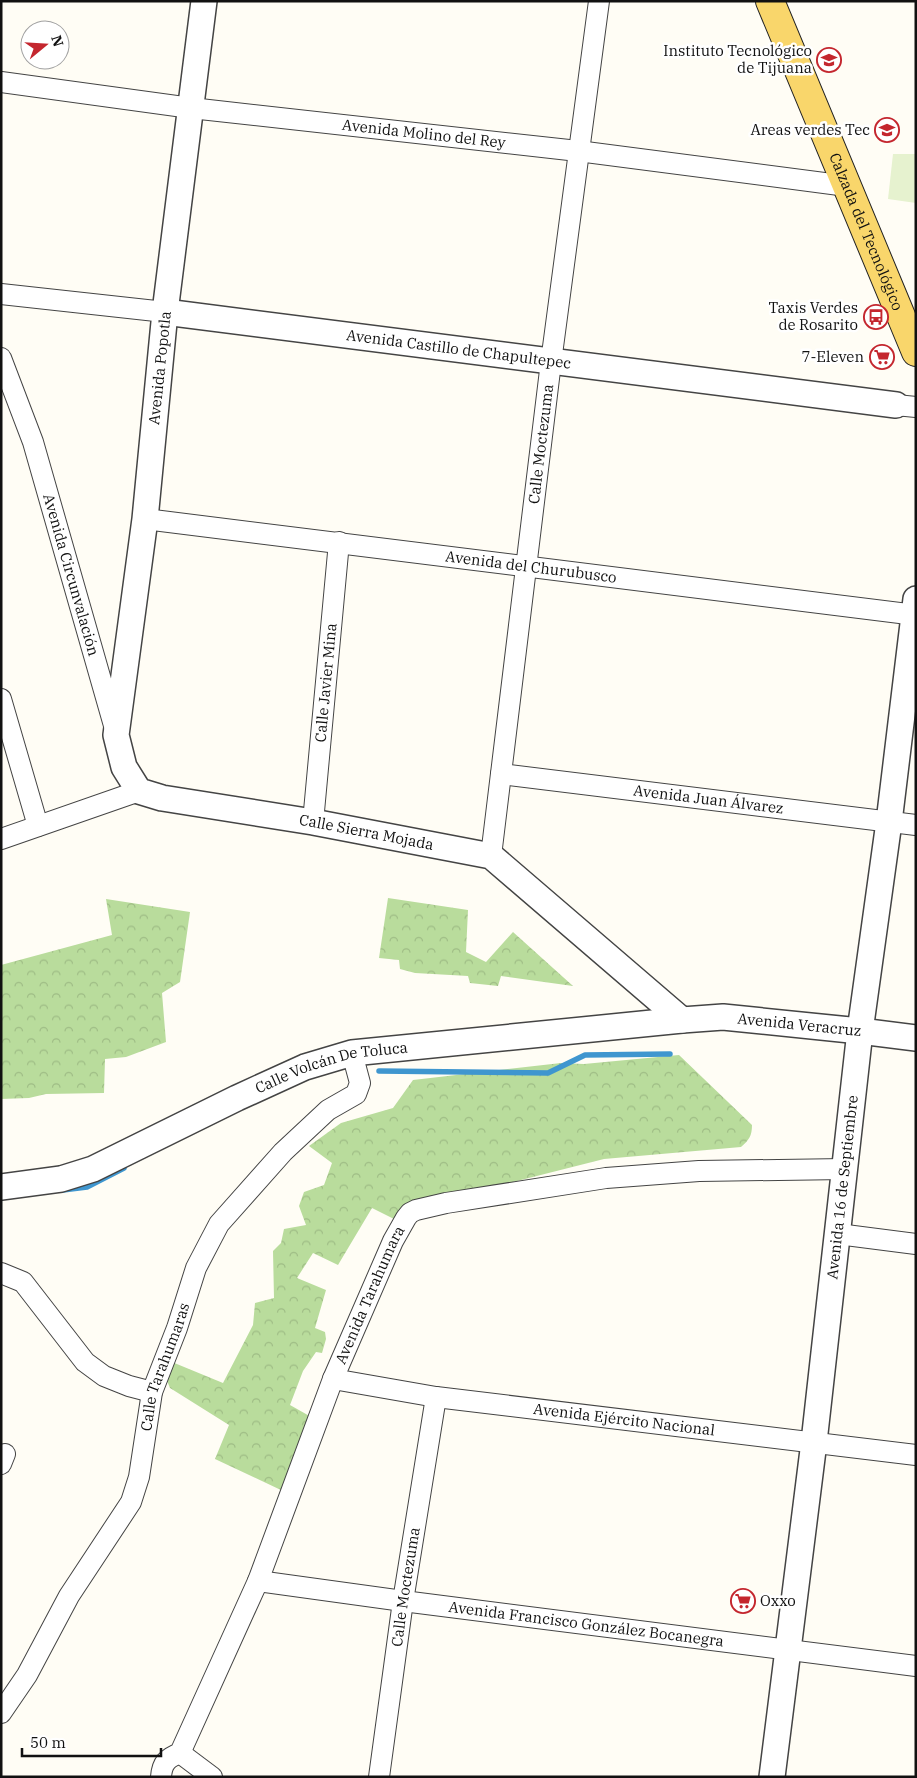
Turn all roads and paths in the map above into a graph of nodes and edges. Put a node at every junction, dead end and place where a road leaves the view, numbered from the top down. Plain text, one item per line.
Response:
1 (204, 1) edge
2 (599, 1) edge
3 (770, 1) edge
4 (1, 82) edge
5 (192, 108) junction
6 (578, 151) junction
7 (847, 186) junction
8 (1, 294) edge
9 (165, 312) junction
10 (916, 352) edge
11 (1, 358) edge
12 (551, 362) junction
13 (906, 406) edge
14 (145, 519) junction
15 (339, 542) junction
16 (528, 566) junction
17 (915, 610) edge
18 (1, 699) edge
19 (116, 735) junction
20 (501, 774) junction
21 (139, 791) junction
22 (313, 822) junction
23 (889, 822) junction
24 (916, 825) edge
25 (38, 826) junction
26 (1, 839) edge
27 (491, 856) junction
28 (682, 1020) junction
29 (860, 1031) junction
30 (916, 1038) edge
31 (352, 1053) junction
32 (845, 1169) junction
33 (1, 1187) edge
34 (838, 1234) junction
35 (916, 1244) edge
36 (1, 1273) edge
37 (333, 1379) junction
38 (152, 1392) junction
39 (436, 1397) junction
40 (814, 1442) junction
41 (916, 1455) edge
42 (258, 1581) junction
43 (403, 1601) junction
44 (788, 1650) junction
45 (916, 1666) edge
46 (5, 1702) edge
47 (180, 1753) junction
48 (162, 1777) edge
49 (212, 1777) edge
50 (379, 1777) edge
51 (772, 1777) edge

1 - 5 street, Avenida Popotla
2 - 6 street, Calle Moctezuma
3 - 7 main road, Calzada del Tecnológico
4 - 5 street, Avenida Molino del Rey
5 - 6 street, Avenida Molino del Rey
5 - 9 street, Avenida Popotla
6 - 7 street, Avenida Molino del Rey
6 - 12 street, Calle Moctezuma
7 - 10 main road, Calzada del Tecnológico
8 - 9 street, Avenida Castillo de Chapultepec
9 - 12 street, Avenida Castillo de Chapultepec
9 - 14 street, Avenida Popotla
11 - 19 street, Avenida Circunvalación
12 - 13 street, Avenida Castillo de Chapultepec
12 - 16 street, Calle Moctezuma
14 - 15 street, Avenida del Churubusco
14 - 19 street, Avenida Popotla
15 - 16 street, Avenida del Churubusco
15 - 22 street, Calle Javier Mina
16 - 17 street, Avenida del Churubusco
16 - 20 street, Calle Moctezuma
17 - 23 street, Avenida 16 de Septiembre
18 - 25 street
19 - 21 street, Avenida Circunvalación
20 - 23 street, Avenida Juan Álvarez
20 - 27 street, Calle Moctezuma
21 - 22 street, Calle Sierra Mojada
21 - 25 street
22 - 27 street, Calle Sierra Mojada
23 - 24 street, Avenida Juan Álvarez
23 - 29 street, Avenida 16 de Septiembre
25 - 26 street
27 - 28 street, Calle Sierra Mojada
28 - 29 street, Avenida Veracruz
28 - 31 street, Calle Volcán De Toluca
29 - 30 street, Avenida Veracruz
29 - 32 street, Avenida 16 de Septiembre
31 - 33 street, Calle Volcán De Toluca
31 - 38 street, Calle Tarahumaras
32 - 34 street, Avenida 16 de Septiembre
32 - 37 street, Avenida Tarahumara
34 - 35 street
34 - 40 street, Avenida 16 de Septiembre
36 - 38 street
37 - 39 street, Avenida Ejército Nacional
37 - 42 street, Avenida Tarahumara
38 - 46 street, Calle Tarahumaras
39 - 40 street, Avenida Ejército Nacional
39 - 43 street, Calle Moctezuma
40 - 41 street, Avenida Ejército Nacional
40 - 44 street, Avenida 16 de Septiembre
42 - 43 street, Avenida Francisco González Bocanegra
42 - 47 street, Avenida Tarahumara
43 - 44 street, Avenida Francisco González Bocanegra
43 - 50 street, Calle Moctezuma
44 - 45 street, Avenida Francisco González Bocanegra
44 - 51 street, Avenida 16 de Septiembre
47 - 48 street, Avenida Tarahumara
47 - 49 street

